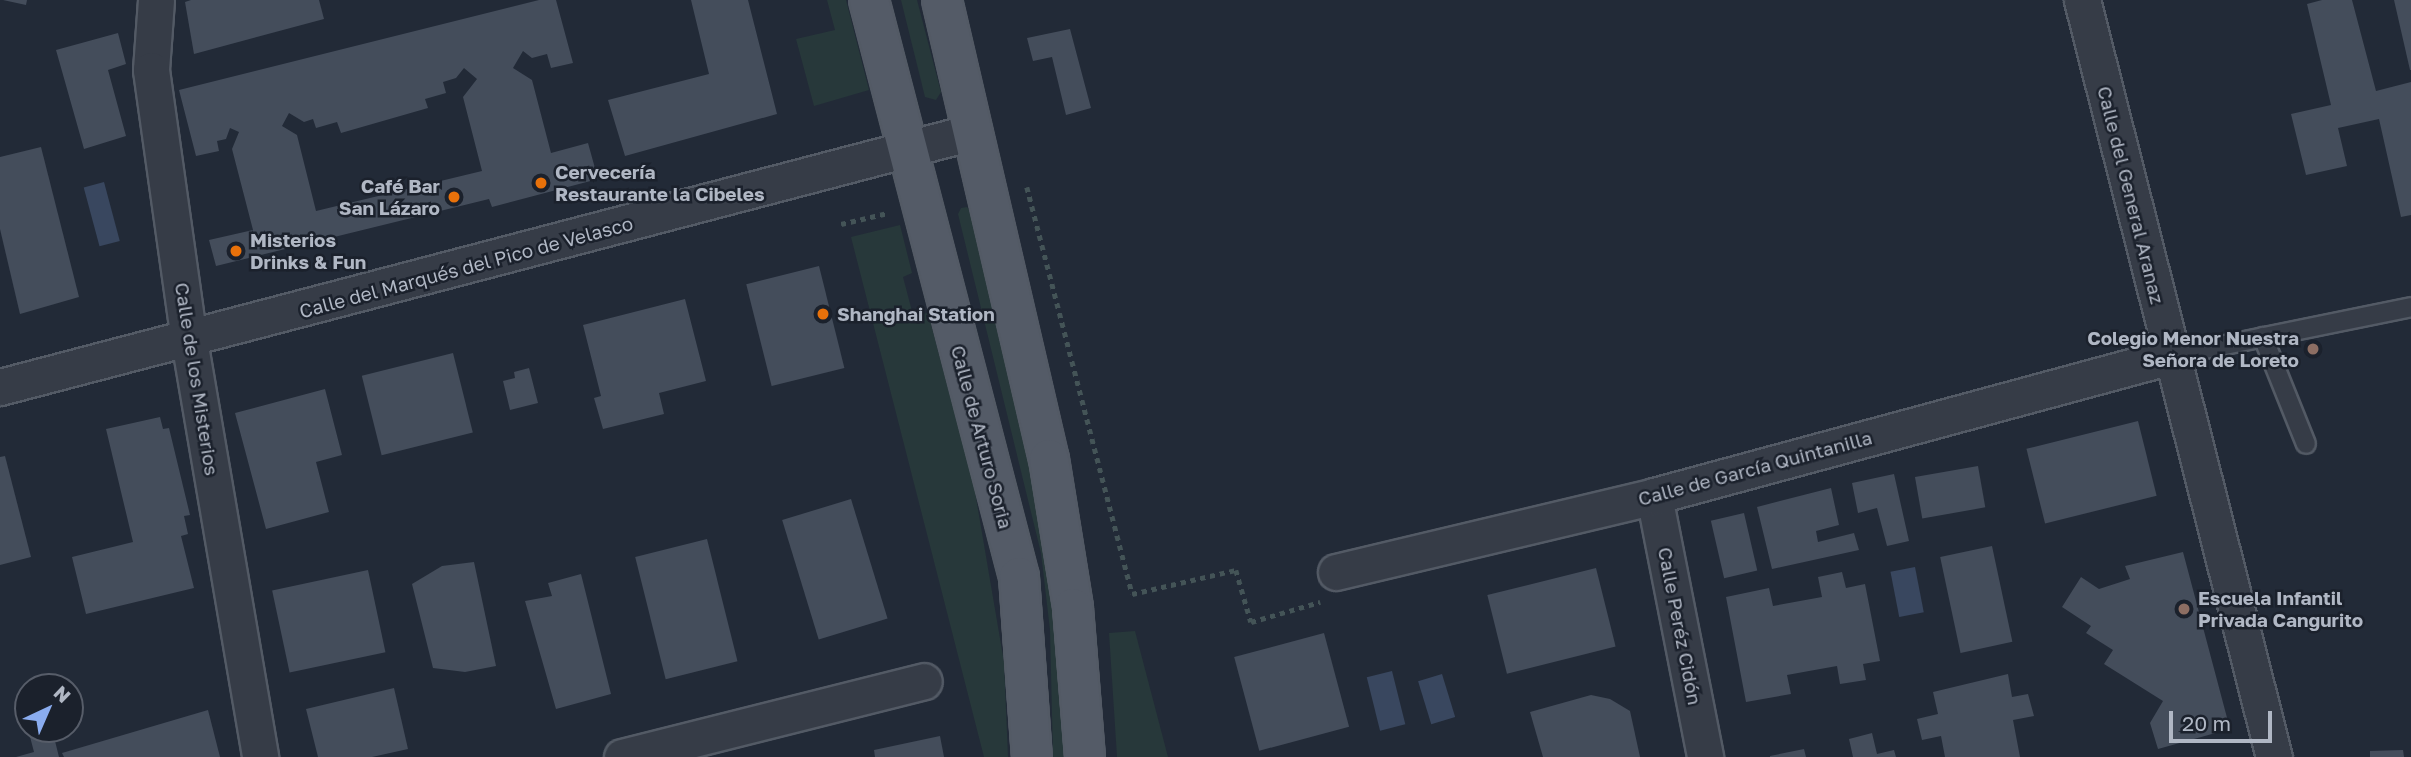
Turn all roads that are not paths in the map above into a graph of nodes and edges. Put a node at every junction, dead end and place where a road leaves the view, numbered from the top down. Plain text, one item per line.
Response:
1 (156, 0) edge
2 (870, 0) edge
3 (942, 0) edge
4 (2082, 0) edge
5 (972, 132) junction
6 (908, 149) junction
7 (2411, 307) edge
8 (2263, 337) junction
9 (189, 340) junction
10 (2171, 356) junction
11 (0, 387) edge
12 (2306, 444) dead end
13 (1654, 496) junction
14 (1336, 572) road end
15 (924, 681) dead end
16 (260, 757) edge
17 (622, 757) edge
18 (1032, 757) edge
19 (1085, 757) edge
20 (1705, 757) edge
21 (2274, 757) edge

1 - 9 street, Calle de los Misterios
2 - 6 main road, Calle de Arturo Soria
3 - 5 main road
4 - 10 street, Calle del General Aranaz
5 - 6 street, Calle del Marqués del Pico de Velasco
5 - 19 main road
6 - 9 street, Calle del Marqués del Pico de Velasco
6 - 18 main road, Calle de Arturo Soria
7 - 8 lane
8 - 10 lane
8 - 12 lane
9 - 11 street, Calle del Marqués del Pico de Velasco
9 - 16 street, Calle de los Misterios
10 - 13 street, Calle de García Quintanilla
10 - 21 street, Calle del General Aranaz
13 - 14 street, Calle de García Quintanilla
13 - 20 street, Calle Peréz Cidón
15 - 17 street

